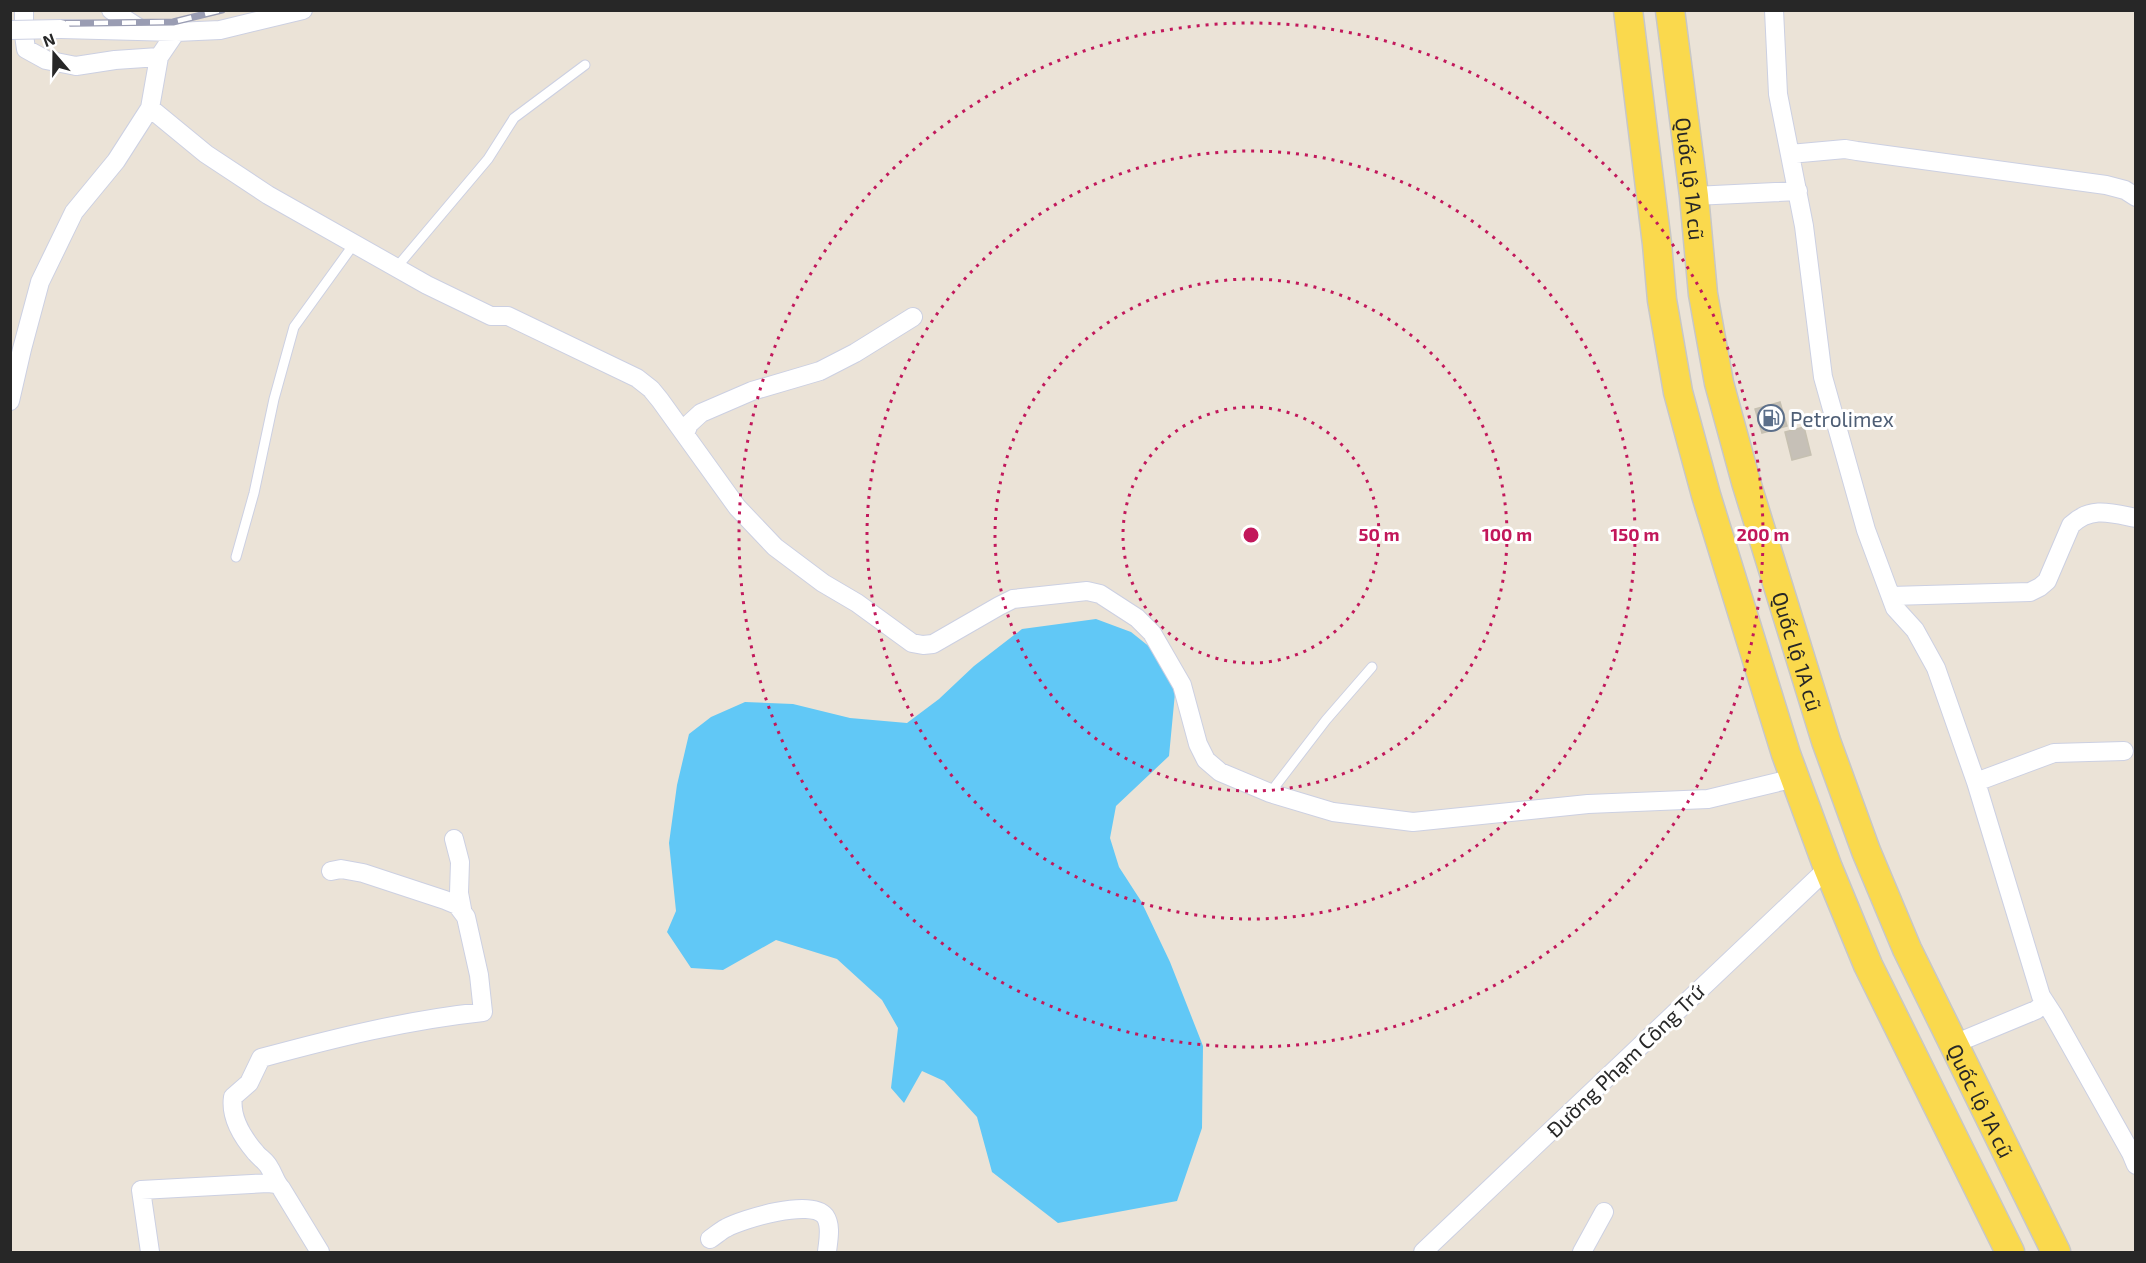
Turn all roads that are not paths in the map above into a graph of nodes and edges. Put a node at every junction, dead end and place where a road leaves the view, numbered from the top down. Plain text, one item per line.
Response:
1 (24, 10) edge
2 (111, 10) edge
3 (303, 10) edge
4 (1628, 10) edge
5 (1670, 10) edge
6 (1774, 10) edge
7 (10, 30) edge
8 (146, 32) junction
9 (176, 32) junction
10 (159, 57) junction
11 (585, 65) dead end
12 (150, 108) junction
13 (1790, 154) junction
14 (1798, 191) junction
15 (1694, 196) junction
16 (2136, 197) edge
17 (354, 244) junction
18 (396, 268) junction
19 (913, 317) dead end
20 (10, 401) edge
21 (685, 434) junction
22 (2136, 518) edge
23 (236, 557) dead end
24 (1890, 596) junction
25 (1372, 667) dead end
26 (2124, 751) dead end
27 (1795, 778) junction
28 (1976, 782) junction
29 (1270, 794) junction
30 (454, 839) dead end
31 (1866, 851) junction
32 (1828, 868) junction
33 (331, 871) dead end
34 (462, 909) junction
35 (2044, 1004) junction
36 (1954, 1044) junction
37 (2136, 1166) edge
38 (277, 1184) junction
39 (1604, 1212) dead end
40 (710, 1239) dead end
41 (150, 1252) edge
42 (320, 1252) edge
43 (827, 1252) edge
44 (1423, 1252) edge
45 (1582, 1252) edge
46 (2010, 1252) edge
47 (2056, 1252) edge

1 - 10 street
2 - 8 street
3 - 9 street
4 - 27 main road, Quốc lộ 1A cũ
5 - 15 main road, Quốc lộ 1A cũ
6 - 13 street
7 - 8 street, bridge
8 - 9 street
9 - 10 street
10 - 12 street
11 - 18 lane
12 - 17 street
12 - 20 street
13 - 14 street
13 - 16 street
14 - 15 street
14 - 24 street
15 - 31 main road, Quốc lộ 1A cũ
17 - 18 street
17 - 23 lane
18 - 21 street
19 - 21 street
21 - 29 street
22 - 24 street
24 - 28 street
25 - 29 lane
26 - 28 street
27 - 29 street
27 - 32 main road, Quốc lộ 1A cũ
28 - 35 street
30 - 34 street
31 - 32 main road
31 - 36 main road, Quốc lộ 1A cũ
32 - 44 street, Đường Phạm Công Trứ
32 - 46 main road, Quốc lộ 1A cũ
33 - 34 street
34 - 38 street
35 - 36 street
35 - 37 street
36 - 47 main road, Quốc lộ 1A cũ
38 - 41 street
38 - 42 street
39 - 45 street
40 - 43 street

